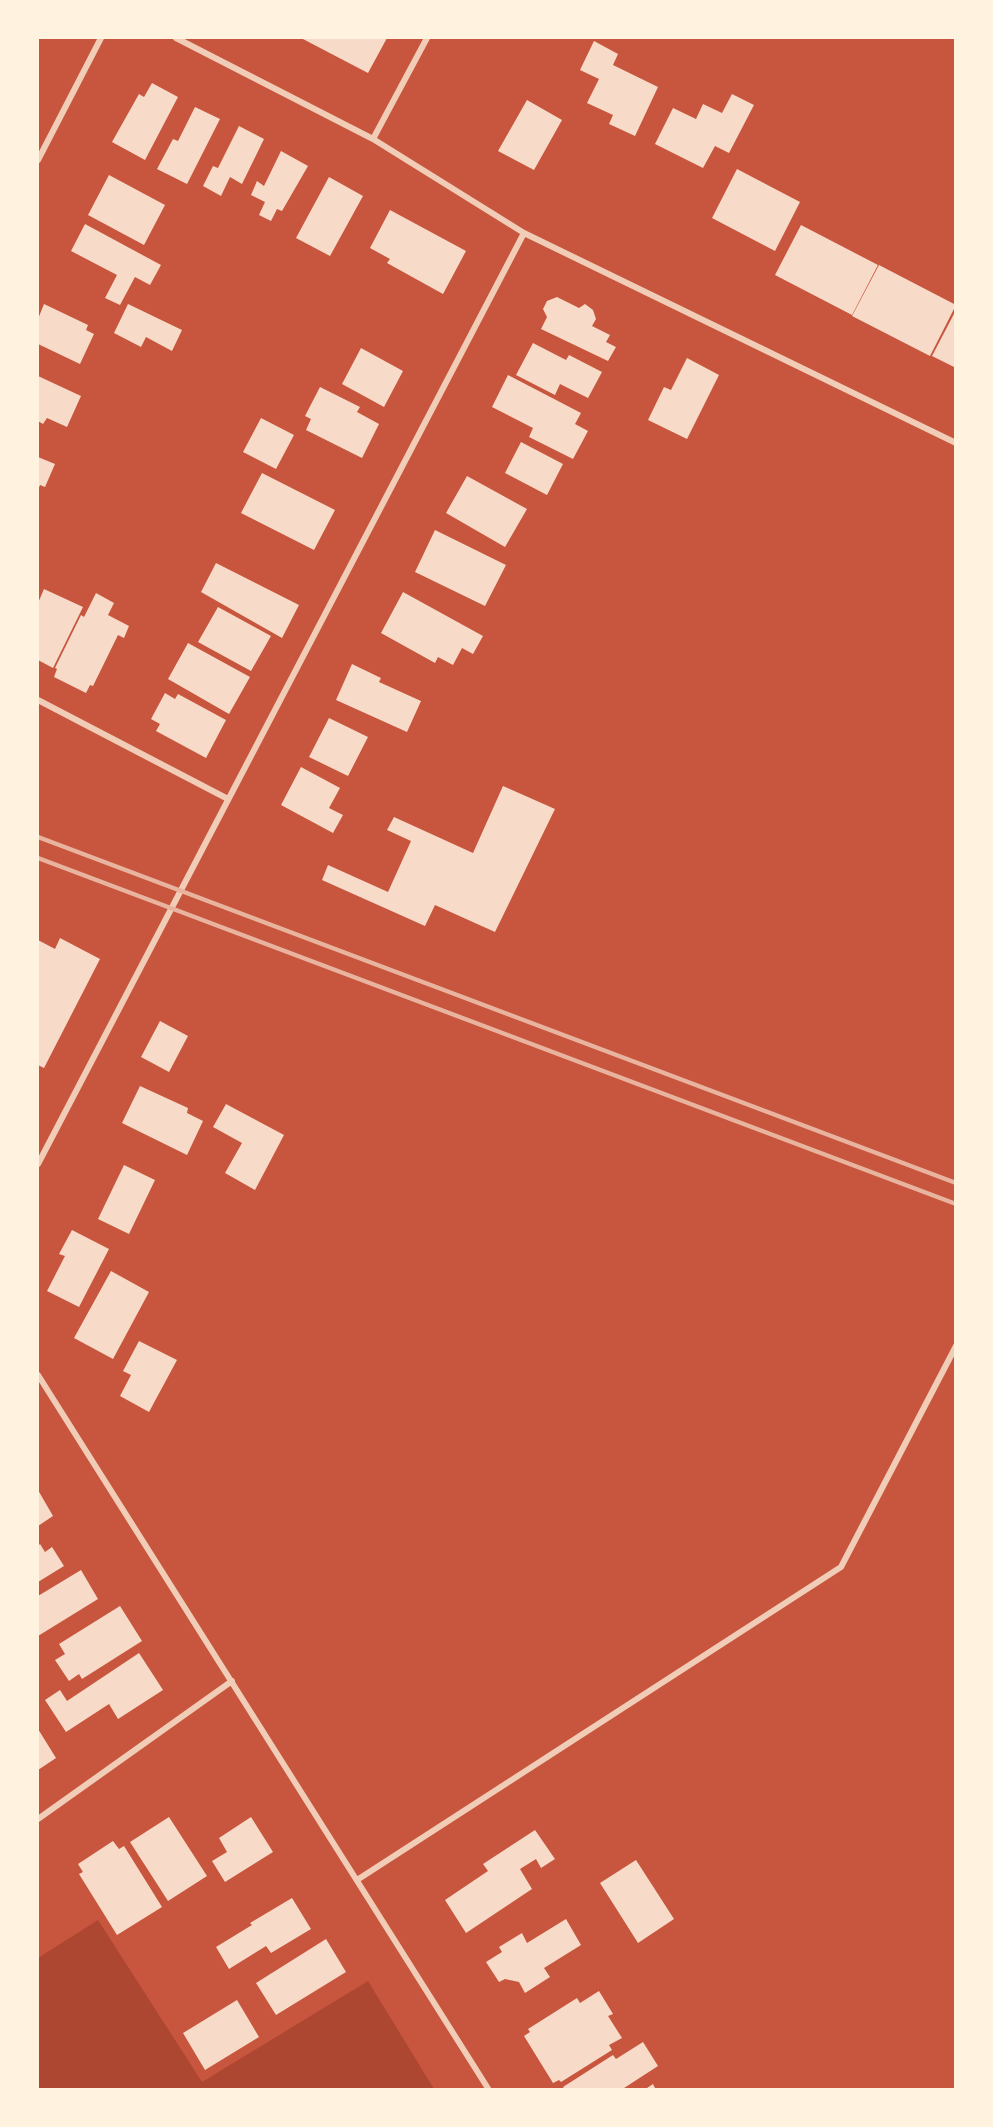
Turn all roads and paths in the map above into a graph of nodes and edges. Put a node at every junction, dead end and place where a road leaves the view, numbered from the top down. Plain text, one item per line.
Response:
1 (100, 38) edge
2 (176, 38) edge
3 (427, 38) edge
4 (373, 139) junction
5 (38, 160) edge
6 (524, 233) junction
7 (956, 443) edge
8 (38, 700) edge
9 (228, 799) junction
10 (38, 1164) edge
11 (956, 1346) edge
12 (38, 1375) edge
13 (232, 1681) junction
14 (38, 1819) edge
15 (357, 1880) junction
16 (489, 2090) edge

1 - 5 street
2 - 4 street
3 - 4 street
4 - 6 street
6 - 7 street
6 - 9 street
8 - 9 street
9 - 10 street
11 - 15 street
12 - 13 street
13 - 14 street
13 - 15 street
15 - 16 street

